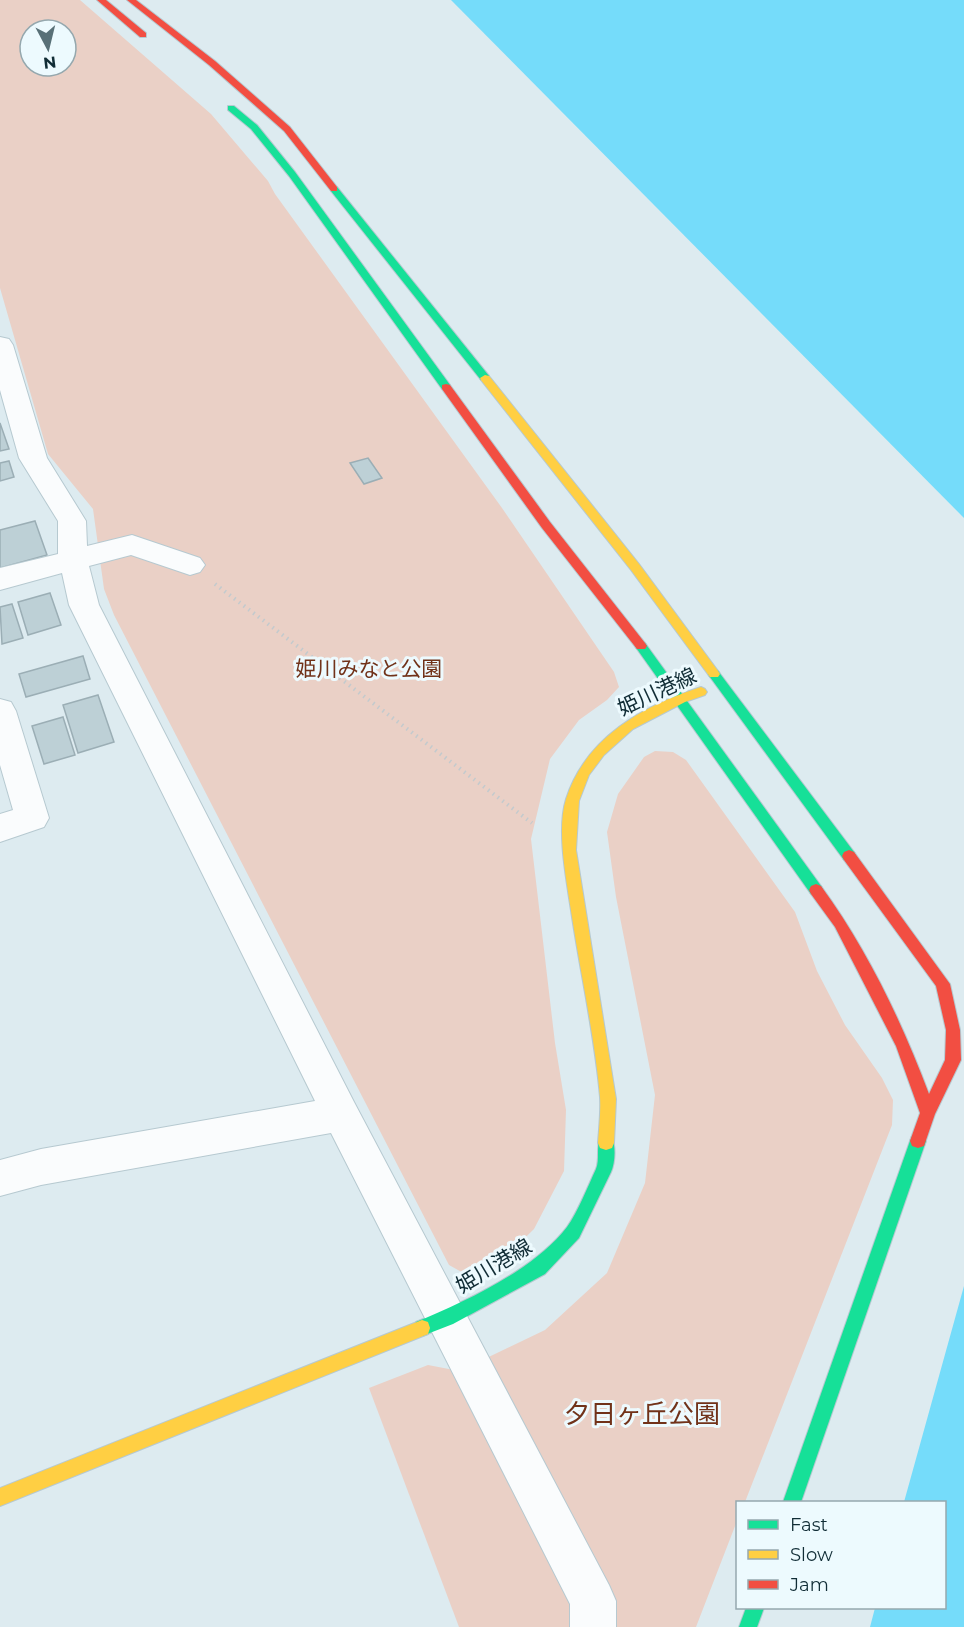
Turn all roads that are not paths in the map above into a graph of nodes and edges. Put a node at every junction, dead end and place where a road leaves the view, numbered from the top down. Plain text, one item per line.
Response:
1 (101, 0) edge
2 (131, 0) edge
3 (169, 15) dead end
4 (172, 31) junction
5 (155, 45) dead end
6 (218, 97) dead end
7 (0, 345) edge
8 (73, 560) junction
9 (190, 565) road end
10 (0, 579) edge
11 (723, 685) junction
12 (680, 699) junction
13 (0, 711) edge
14 (0, 828) edge
15 (928, 1113) junction
16 (341, 1114) junction
17 (0, 1178) edge
18 (447, 1318) junction
19 (0, 1497) edge
20 (793, 1501) edge
21 (755, 1609) edge
22 (593, 1627) edge
23 (748, 1627) edge

1 - 5 street
2 - 4 street
3 - 4 street
4 - 11 street
6 - 12 street
7 - 8 street
8 - 9 street
8 - 10 street
8 - 16 street
11 - 12 street, 姫川港線
11 - 15 street
12 - 15 street
12 - 18 street, 姫川港線
13 - 14 street
15 - 20 street
16 - 17 street
16 - 18 street
18 - 19 street, 姫川港線
18 - 22 street
21 - 23 street

